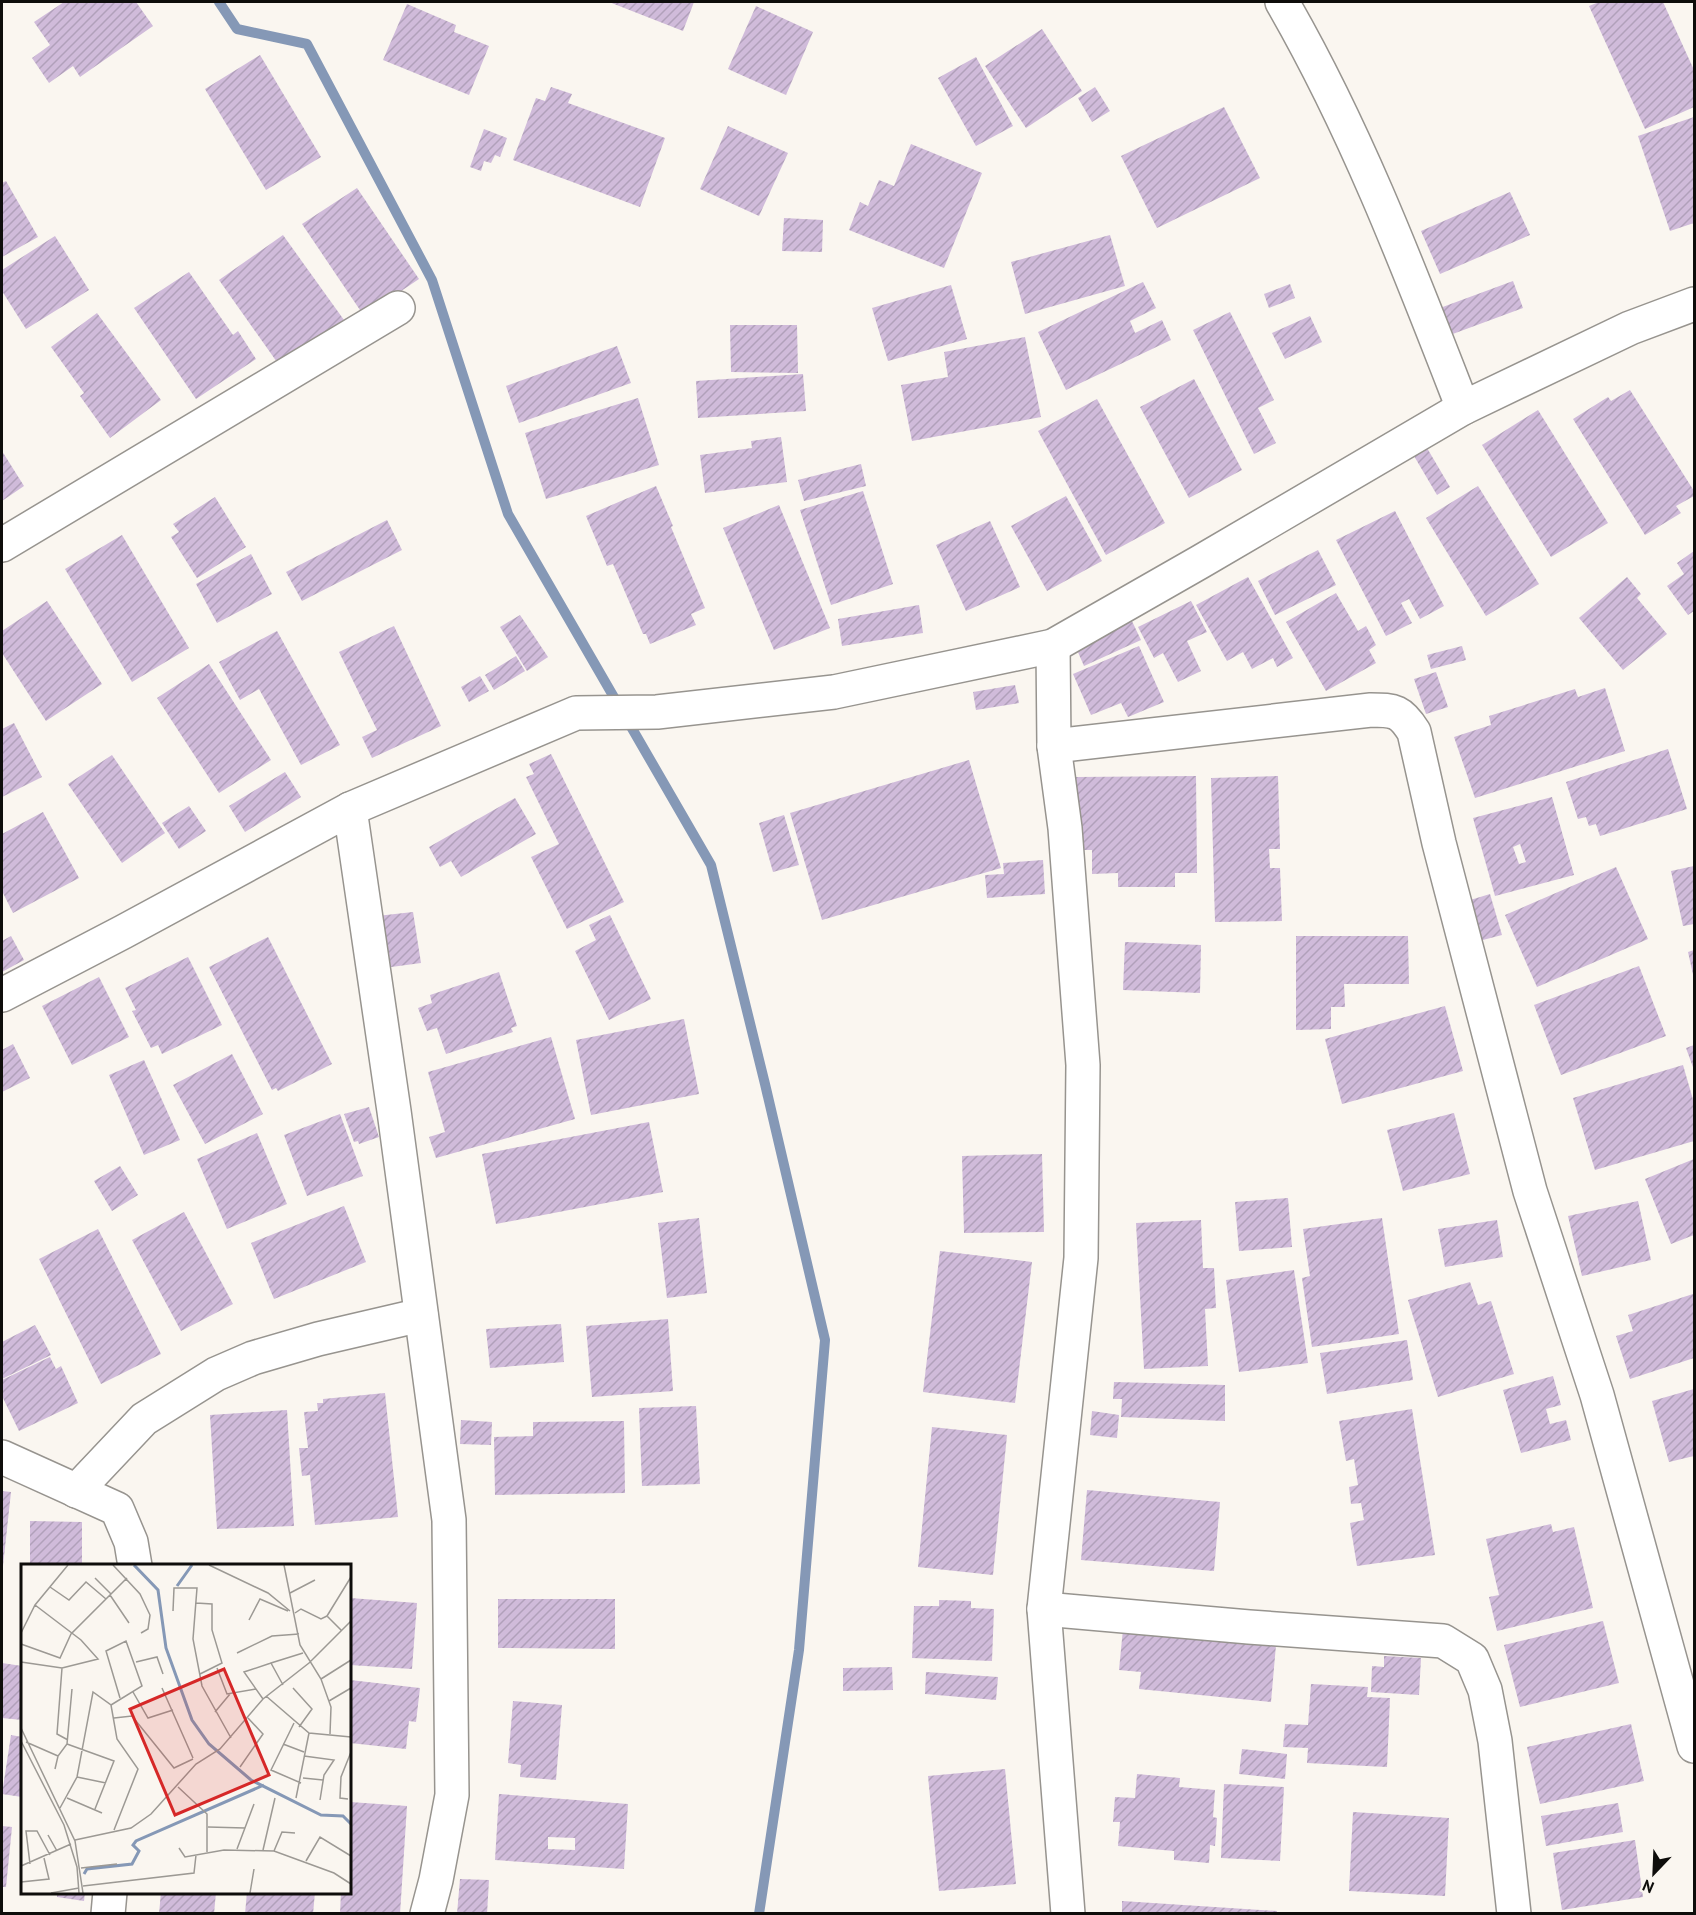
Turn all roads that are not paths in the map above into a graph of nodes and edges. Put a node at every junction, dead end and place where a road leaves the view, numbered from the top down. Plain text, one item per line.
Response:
1 (1282, 2) edge
2 (1695, 304) edge
3 (398, 308) dead end
4 (1463, 408) junction
5 (2, 545) edge
6 (1053, 646) junction
7 (1054, 746) junction
8 (350, 809) junction
9 (2, 995) edge
10 (421, 1315) junction
11 (2, 1457) edge
12 (76, 1491) junction
13 (135, 1564) edge
14 (1044, 1609) junction
15 (1695, 1746) edge
16 (110, 1894) edge
17 (108, 1914) edge
18 (427, 1914) edge
19 (1068, 1914) edge
20 (1514, 1914) edge

1 - 4 street
2 - 4 street
3 - 5 street
4 - 6 street
6 - 7 street
6 - 8 street
7 - 14 street
7 - 15 street
8 - 9 street
8 - 10 street
10 - 12 street
10 - 18 street
11 - 12 street
12 - 13 street
14 - 19 street
14 - 20 street
16 - 17 street

